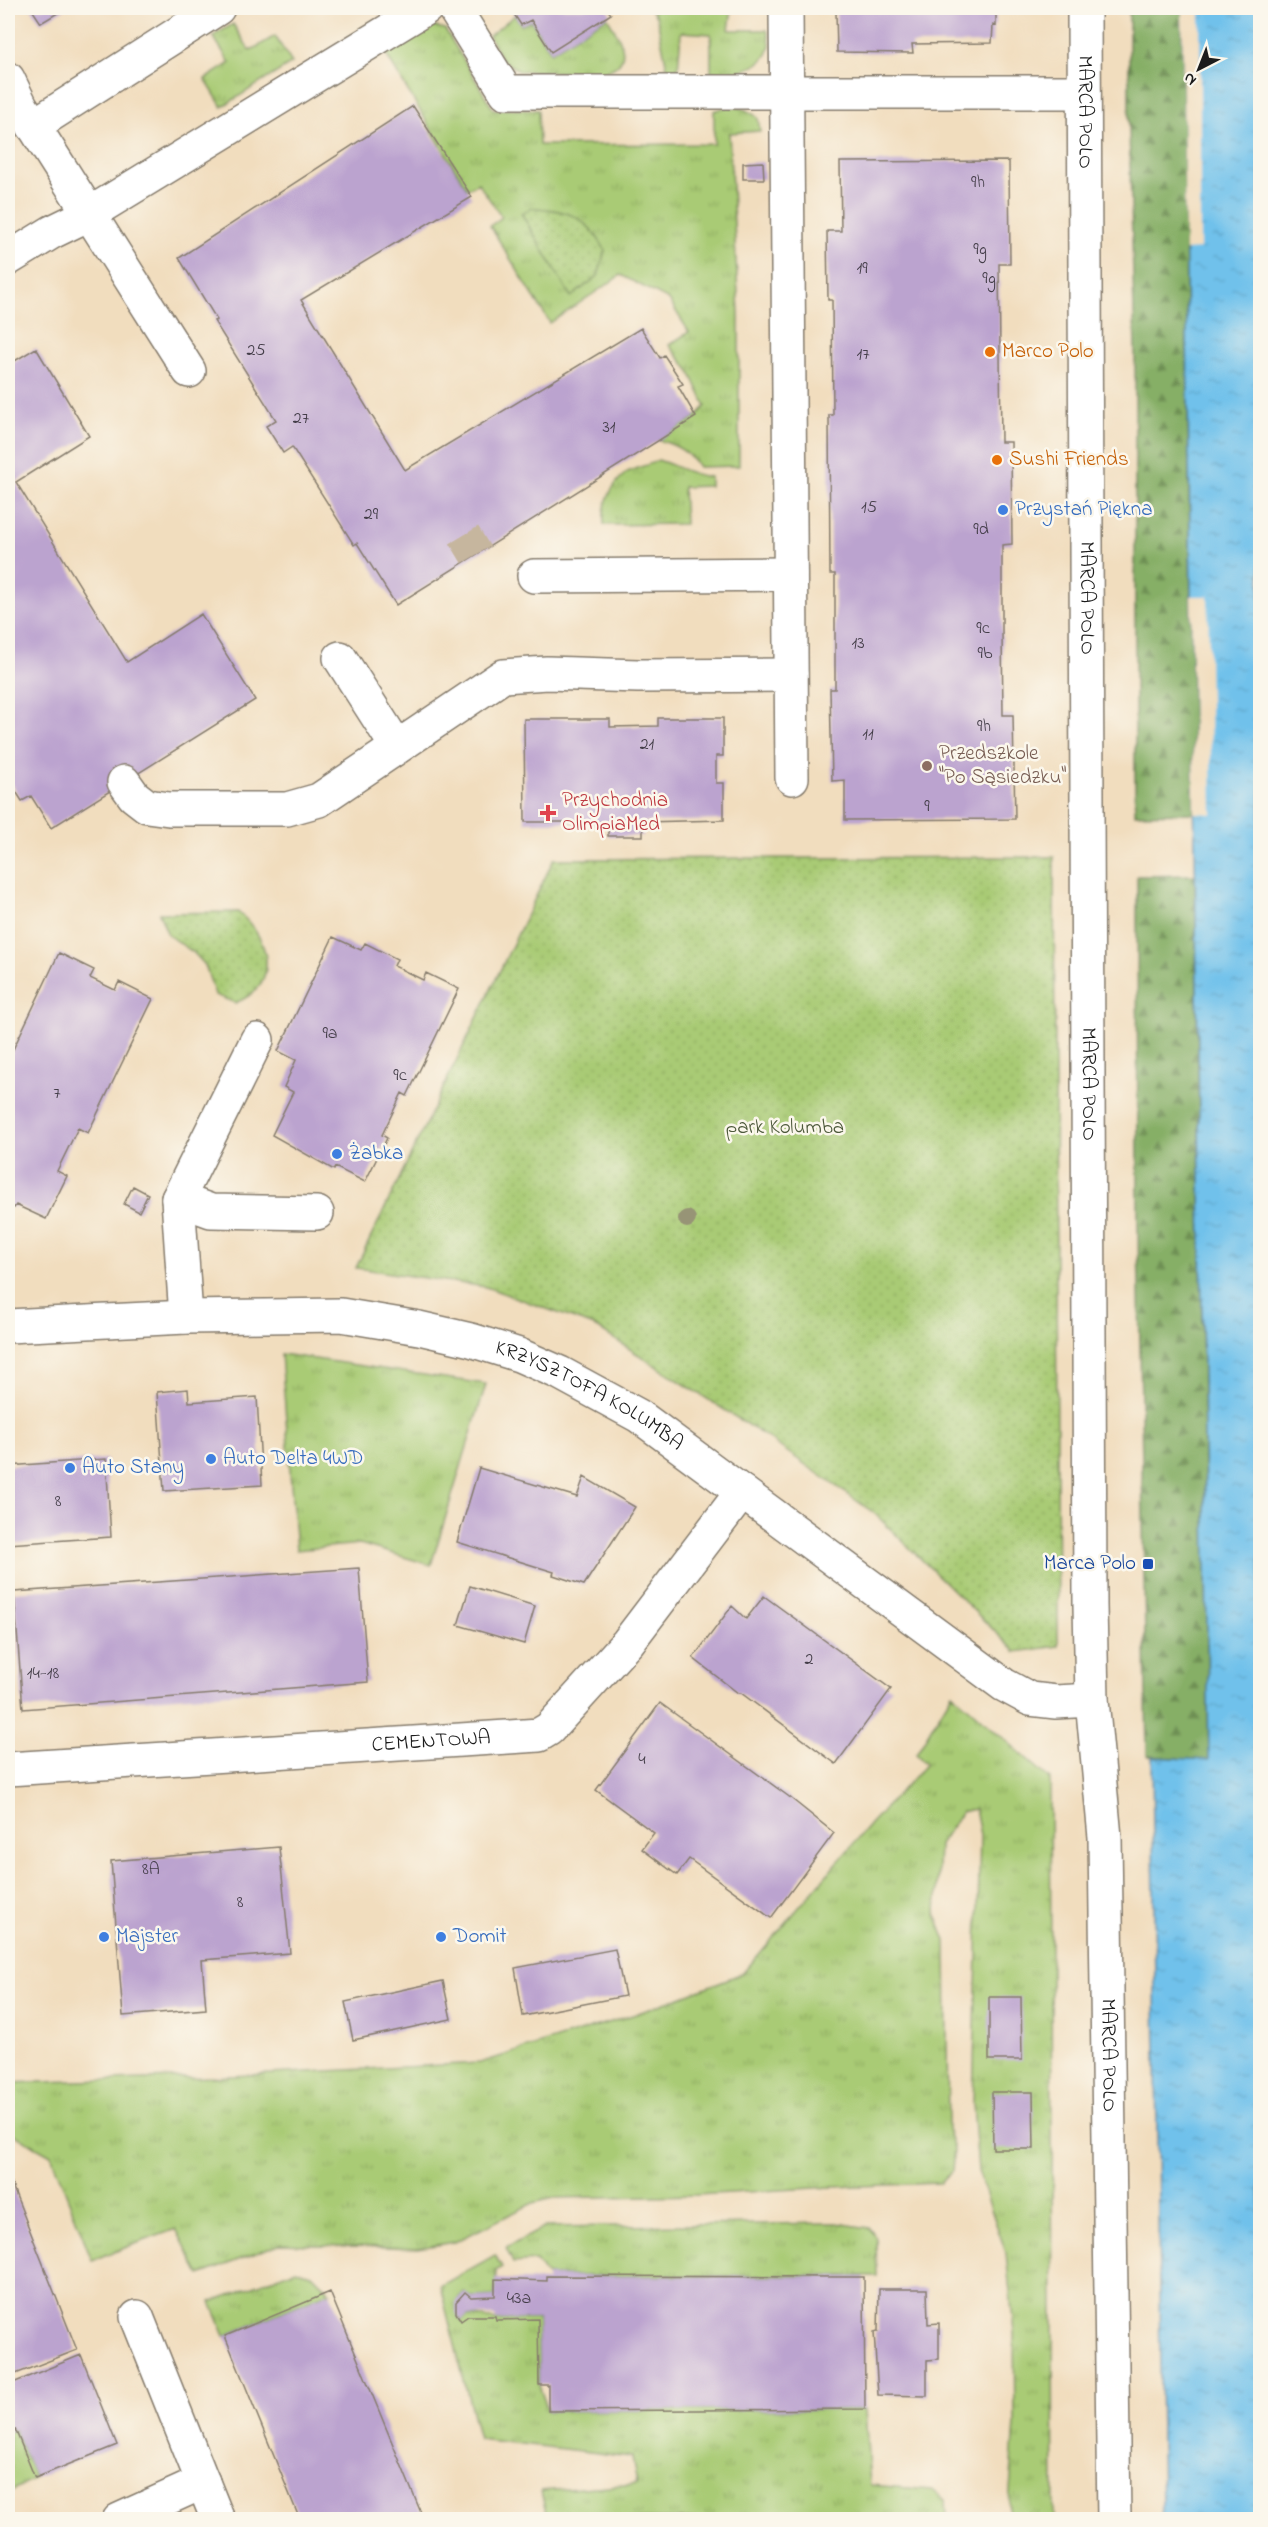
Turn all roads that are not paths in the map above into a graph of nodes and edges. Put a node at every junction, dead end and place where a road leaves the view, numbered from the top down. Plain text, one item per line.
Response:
1 (218, 8) edge
2 (426, 8) edge
3 (454, 8) edge
4 (786, 8) edge
5 (1084, 8) edge
6 (8, 79) edge
7 (785, 92) junction
8 (1084, 92) junction
9 (33, 126) junction
10 (89, 214) junction
11 (8, 259) edge
12 (189, 371) dead end
13 (790, 574) junction
14 (534, 576) dead end
15 (340, 658) dead end
16 (791, 675) junction
17 (397, 747) junction
18 (792, 778) dead end
19 (124, 782) dead end
20 (257, 1040) dead end
21 (178, 1199) junction
22 (317, 1213) dead end
23 (186, 1317) junction
24 (8, 1326) edge
25 (742, 1492) junction
26 (1092, 1700) junction
27 (8, 1769) edge
28 (137, 2317) dead end
29 (203, 2482) junction
30 (119, 2520) edge
31 (218, 2520) edge
32 (1114, 2520) edge

1 - 9 street
2 - 10 street
3 - 7 street
4 - 7 street
5 - 8 street, MARCA POLO
6 - 9 street
7 - 8 street
7 - 13 street
8 - 26 street, MARCA POLO
9 - 10 street
10 - 11 street
10 - 12 street
13 - 14 street
13 - 16 street
15 - 17 street
16 - 17 street
16 - 18 street
17 - 19 street
20 - 21 street
21 - 22 street
21 - 23 street
23 - 24 street, KRZYSZTOFA KOLUMBA
23 - 25 street, KRZYSZTOFA KOLUMBA
25 - 26 street, KRZYSZTOFA KOLUMBA
25 - 27 street, CEMENTOWA
26 - 32 street, MARCA POLO
28 - 29 street
29 - 30 street
29 - 31 street

